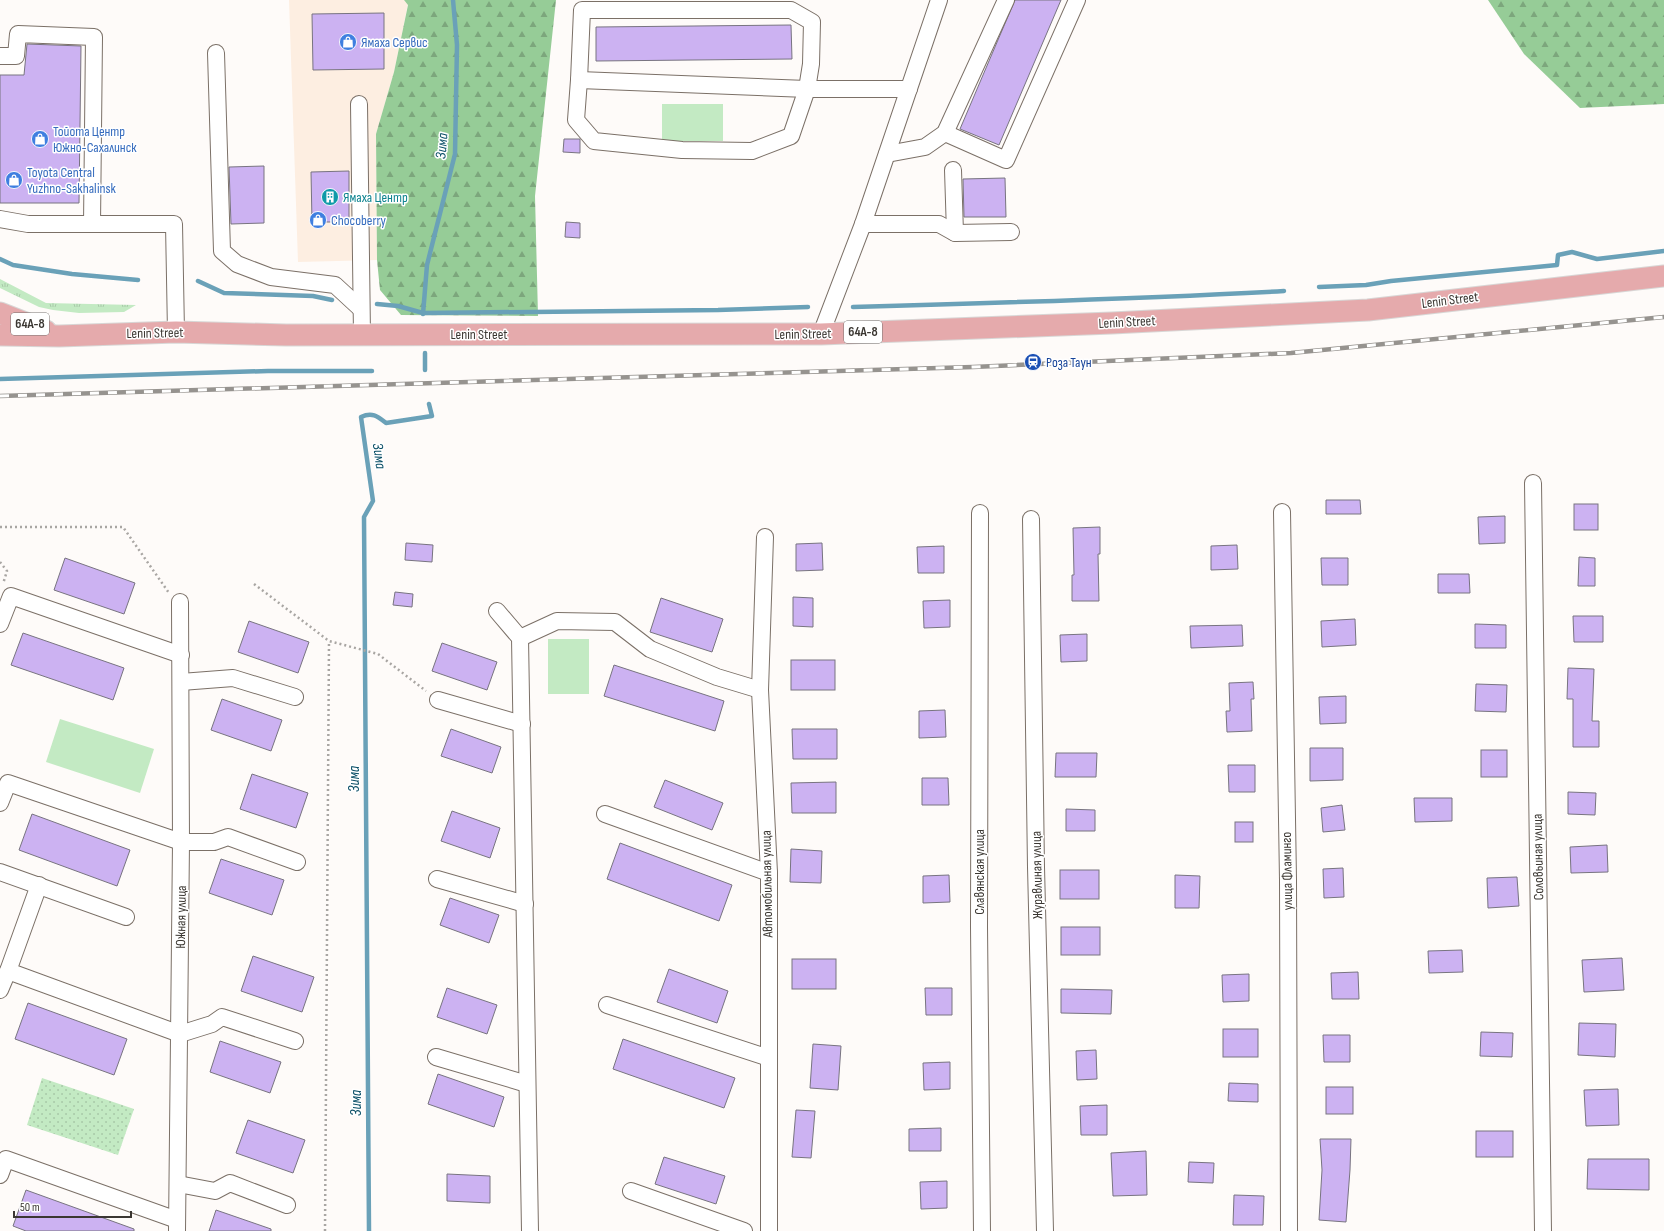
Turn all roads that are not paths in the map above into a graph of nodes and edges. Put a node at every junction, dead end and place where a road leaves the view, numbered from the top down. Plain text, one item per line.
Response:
1 (939, 0) edge
2 (1006, 0) edge
3 (1077, 0) edge
4 (582, 5) edge
5 (216, 54) dead end
6 (0, 56) edge
7 (579, 80) junction
8 (807, 89) junction
9 (909, 89) junction
10 (359, 104) dead end
11 (945, 133) junction
12 (887, 154) junction
13 (953, 170) dead end
14 (0, 219) edge
15 (92, 224) junction
16 (863, 224) junction
17 (1011, 232) dead end
18 (955, 233) junction
19 (1664, 276) edge
20 (361, 309) junction
21 (0, 313) edge
22 (176, 332) junction
23 (821, 334) junction
24 (0, 335) edge
25 (362, 335) junction
26 (60, 336) junction
27 (1533, 483) dead end
28 (1282, 512) dead end
29 (980, 513) dead end
30 (1031, 519) dead end
31 (765, 537) dead end
32 (180, 602) road end
33 (498, 611) dead end
34 (0, 624) edge
35 (520, 638) junction
36 (181, 655) junction
37 (181, 682) junction
38 (760, 690) junction
39 (295, 697) dead end
40 (438, 700) road end
41 (522, 724) junction
42 (0, 803) edge
43 (605, 814) dead end
44 (181, 842) junction
45 (297, 862) dead end
46 (0, 872) edge
47 (769, 873) junction
48 (437, 879) dead end
49 (39, 886) junction
50 (525, 904) junction
51 (126, 917) dead end
52 (8, 971) junction
53 (0, 990) edge
54 (607, 1005) dead end
55 (180, 1034) junction
56 (295, 1041) dead end
57 (436, 1057) dead end
58 (768, 1058) junction
59 (528, 1084) junction
60 (0, 1175) edge
61 (178, 1184) junction
62 (631, 1191) dead end
63 (287, 1205) dead end
64 (177, 1226) edge
65 (530, 1231) edge
66 (744, 1231) edge
67 (769, 1231) edge
68 (982, 1231) edge
69 (1045, 1231) edge
70 (1289, 1231) edge
71 (1543, 1231) edge

1 - 9 street
2 - 11 street
3 - 11 street
4 - 7 street
4 - 8 street
5 - 20 street
6 - 15 street
7 - 8 street
7 - 8 street
8 - 9 street
9 - 12 street
10 - 20 street
11 - 12 street
12 - 16 street
13 - 18 street
14 - 15 street
15 - 22 street
16 - 18 street
16 - 23 street
17 - 18 street
19 - 23 main road, Lenin Street / 64А-8
20 - 25 street
21 - 26 main road, Lenin Street / 64А-8
22 - 25 main road, Lenin Street / 64А-8
22 - 26 main road, Lenin Street / 64А-8
23 - 25 main road, Lenin Street / 64А-8
24 - 26 main road, Lenin Street / 64А-8
27 - 71 street, Соловьиная улица
28 - 70 street, улица Фламинго
29 - 68 street, Славянская улица
30 - 69 street, Журавлиная улица
31 - 38 street, Автомобильная улица
32 - 36 street, Южная улица
33 - 35 street
34 - 36 street
35 - 38 street
35 - 41 street
36 - 37 street, Южная улица
37 - 39 street
37 - 44 street, Южная улица
38 - 47 street, Автомобильная улица
40 - 41 street
41 - 50 street
42 - 44 street
43 - 47 street
44 - 45 street
44 - 55 street, Южная улица
46 - 49 street
47 - 58 street, Автомобильная улица
48 - 50 street
49 - 51 street
49 - 52 street
50 - 59 street
52 - 53 street
52 - 55 street
54 - 58 street
55 - 56 street
55 - 61 street, Южная улица
57 - 59 street
58 - 67 street, Автомобильная улица
59 - 65 street
60 - 64 street
61 - 63 street
61 - 64 street, Южная улица
62 - 66 street

